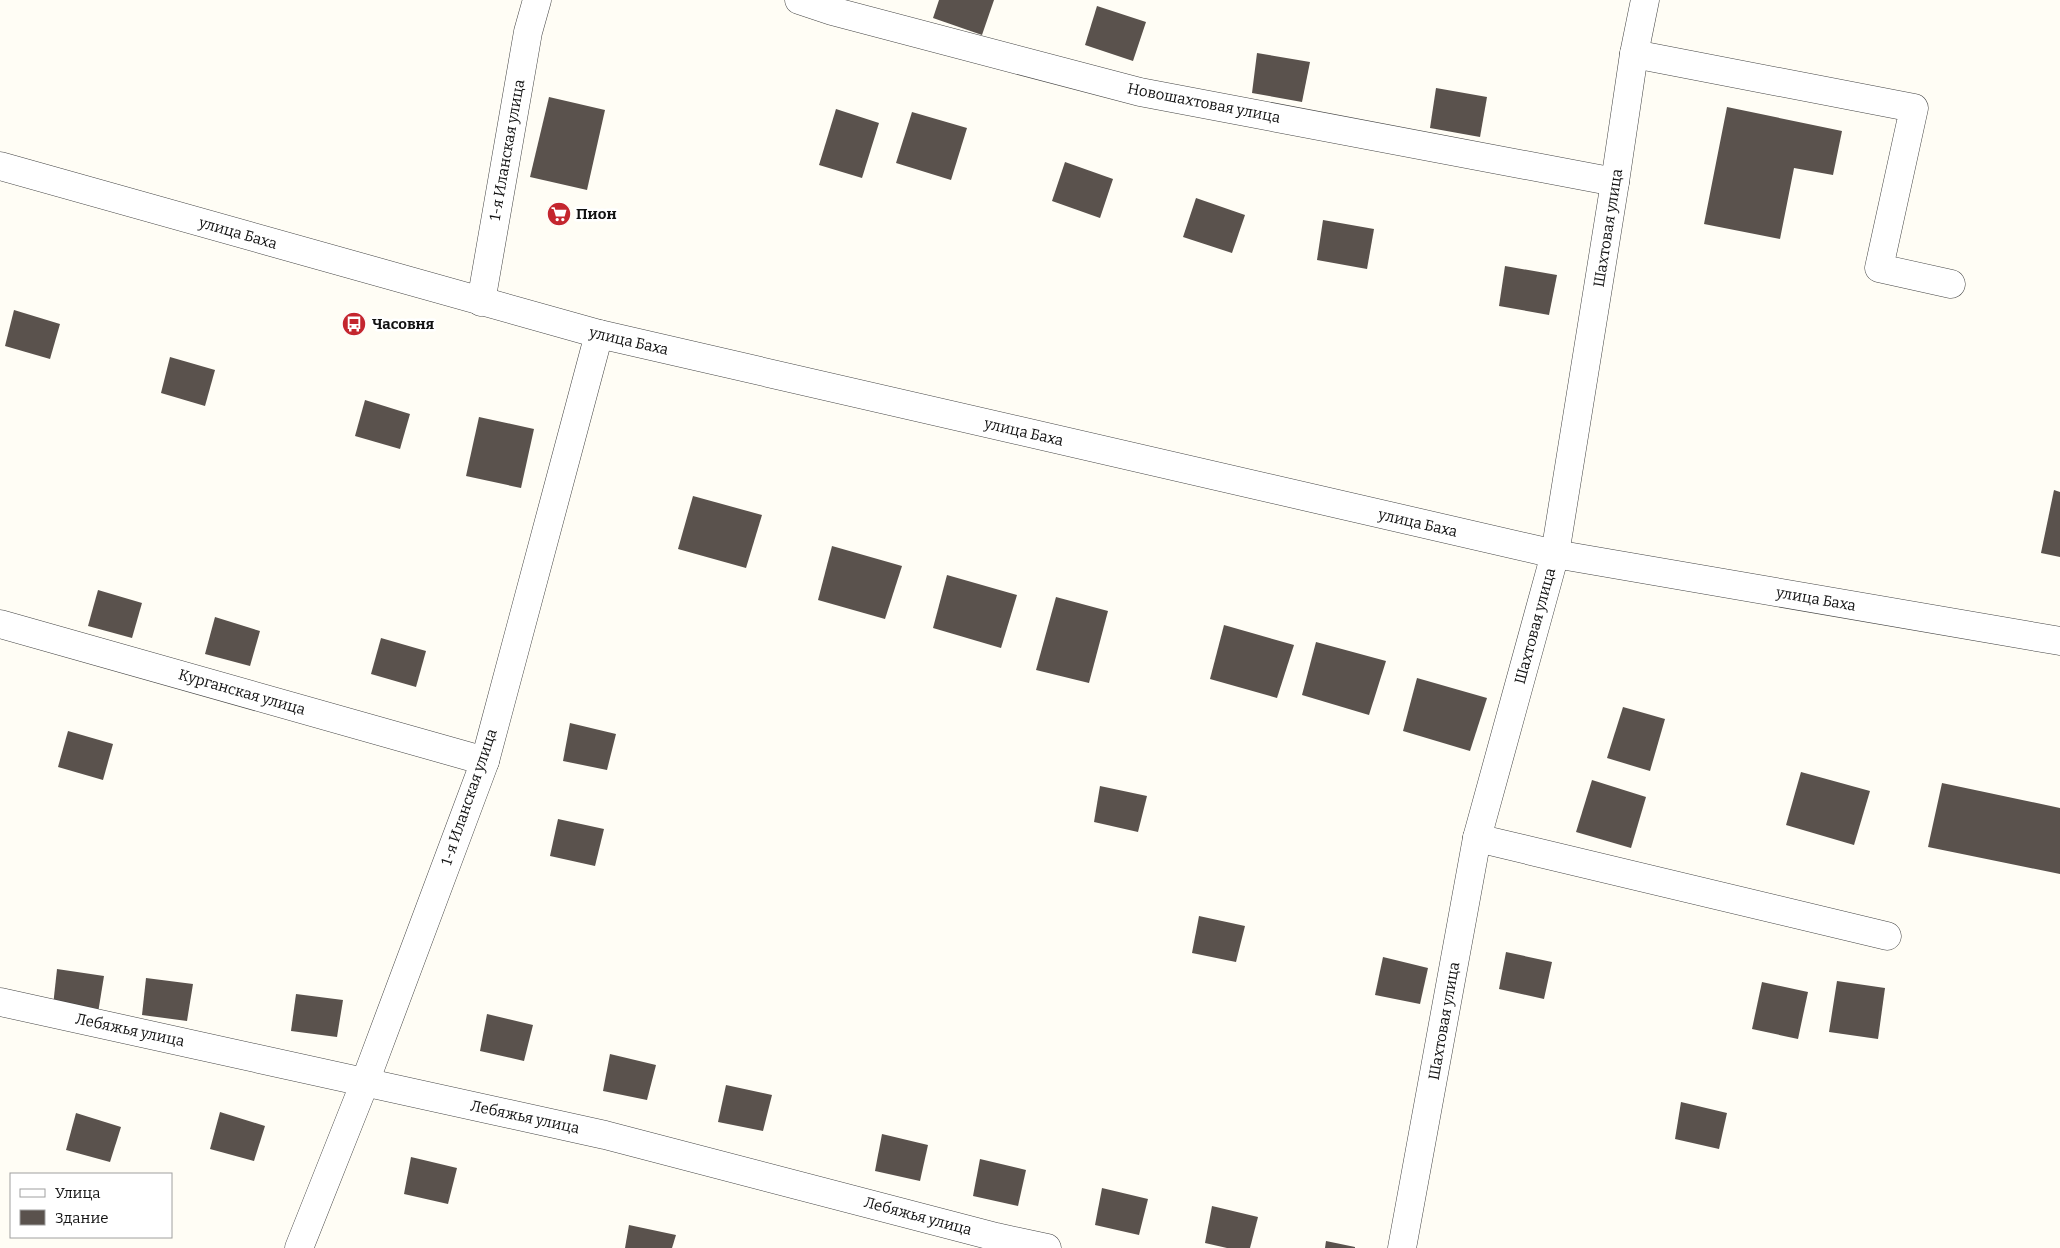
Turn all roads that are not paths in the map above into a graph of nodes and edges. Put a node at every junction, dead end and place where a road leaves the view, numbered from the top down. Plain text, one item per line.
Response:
1 (537, 0) edge
2 (799, 0) edge
3 (1645, 0) edge
4 (834, 5) edge
5 (1634, 54) junction
6 (0, 166) edge
7 (1615, 182) junction
8 (1951, 284) dead end
9 (481, 302) junction
10 (599, 334) junction
11 (1554, 554) junction
12 (0, 624) edge
13 (2060, 641) edge
14 (485, 760) junction
15 (1477, 838) junction
16 (1887, 936) dead end
17 (0, 1002) edge
18 (365, 1082) junction
19 (300, 1248) edge
20 (1047, 1248) edge
21 (1402, 1248) edge

1 - 9 street, 1-я Иланская улица
2 - 4 street, Новошахтовая улица
3 - 5 street, Шахтовая улица
4 - 7 street, Новошахтовая улица
5 - 7 street, Шахтовая улица
5 - 8 street
6 - 9 street, улица Баха
7 - 11 street, Шахтовая улица
9 - 10 street, улица Баха
10 - 11 street, улица Баха
10 - 14 street, 1-я Иланская улица
11 - 13 street, улица Баха
11 - 15 street, Шахтовая улица
12 - 14 street, Курганская улица
14 - 18 street, 1-я Иланская улица
15 - 16 street
15 - 21 street, Шахтовая улица
17 - 18 street, Лебяжья улица
18 - 19 street, 1-я Иланская улица
18 - 20 street, Лебяжья улица

